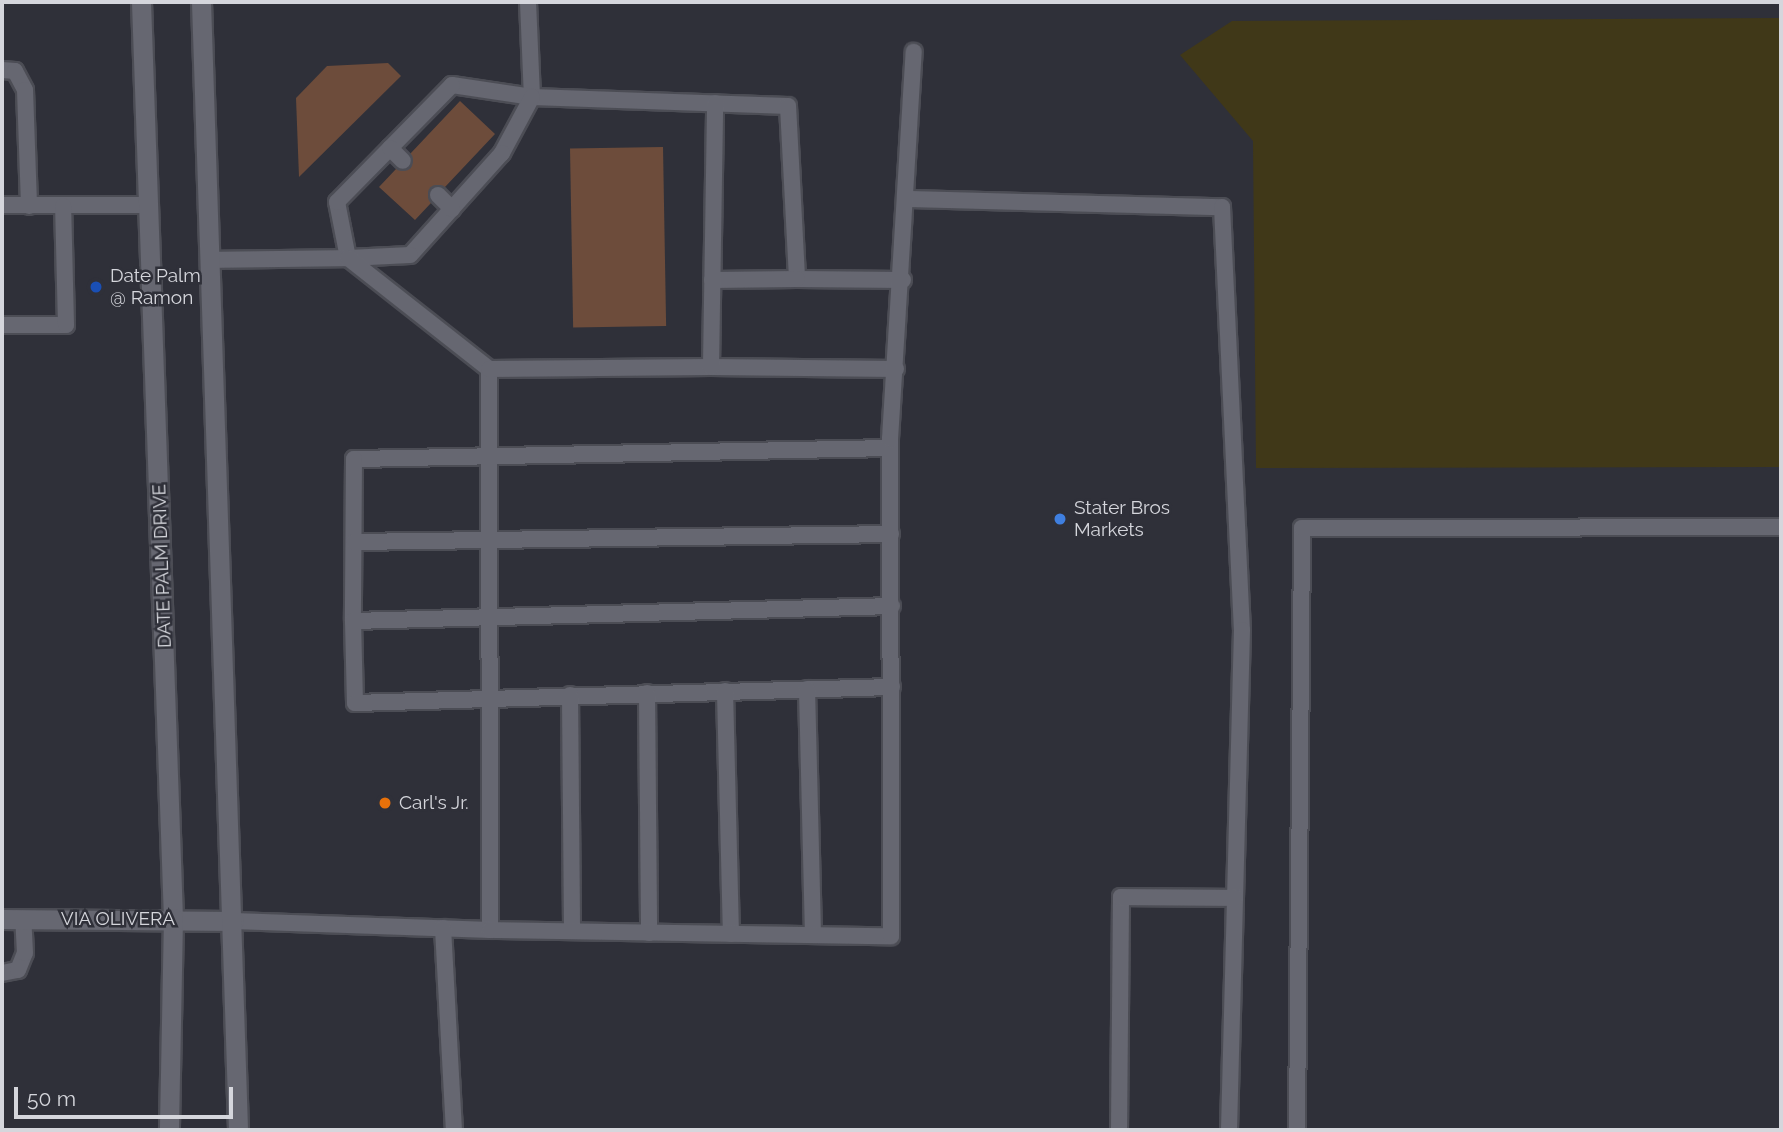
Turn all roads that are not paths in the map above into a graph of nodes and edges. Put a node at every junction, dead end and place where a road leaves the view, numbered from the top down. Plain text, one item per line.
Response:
1 (141, 2) edge
2 (201, 2) edge
3 (528, 2) edge
4 (914, 52) dead end
5 (2, 70) edge
6 (532, 97) junction
7 (715, 103) junction
8 (421, 117) junction
9 (433, 129) dead end
10 (390, 148) junction
11 (403, 162) dead end
12 (468, 164) dead end
13 (481, 176) junction
14 (438, 195) dead end
15 (908, 199) junction
16 (2, 205) edge
17 (150, 205) junction
18 (29, 206) junction
19 (63, 206) junction
20 (452, 209) junction
21 (348, 258) junction
22 (210, 260) junction
23 (797, 279) junction
24 (712, 280) junction
25 (903, 280) junction
26 (2, 326) edge
27 (711, 367) junction
28 (489, 369) junction
29 (896, 369) junction
30 (890, 448) junction
31 (489, 454) junction
32 (1781, 527) edge
33 (891, 534) junction
34 (354, 542) junction
35 (490, 543) junction
36 (892, 606) junction
37 (490, 618) junction
38 (353, 621) junction
39 (892, 687) junction
40 (807, 689) junction
41 (725, 691) junction
42 (647, 693) junction
43 (570, 695) junction
44 (491, 700) junction
45 (1235, 898) junction
46 (173, 918) junction
47 (2, 919) edge
48 (23, 919) junction
49 (234, 920) junction
50 (443, 928) junction
51 (490, 930) junction
52 (572, 931) junction
53 (649, 933) junction
54 (731, 934) junction
55 (813, 935) junction
56 (2, 973) edge
57 (169, 1130) edge
58 (238, 1130) edge
59 (454, 1130) edge
60 (1119, 1130) edge
61 (1229, 1130) edge
62 (1297, 1130) edge

1 - 17 main road, DATE PALM DRIVE
2 - 22 main road
3 - 6 lane
4 - 15 lane
5 - 18 lane
6 - 7 lane
6 - 8 lane
6 - 13 lane
7 - 23 lane
7 - 24 lane
8 - 9 lane
8 - 10 lane
10 - 11 lane
10 - 21 lane
12 - 13 lane
13 - 20 lane
14 - 20 lane
15 - 25 lane
15 - 45 lane
16 - 18 lane
17 - 19 lane
17 - 46 main road, DATE PALM DRIVE
18 - 19 lane
19 - 26 lane
20 - 21 lane
21 - 22 lane
21 - 28 lane
22 - 49 main road
23 - 24 lane
23 - 25 lane
24 - 27 lane
25 - 29 lane
27 - 28 lane
27 - 29 lane
28 - 31 lane
29 - 30 lane
30 - 31 lane
30 - 33 lane
31 - 34 lane
31 - 35 lane
32 - 62 lane
33 - 35 lane
33 - 36 lane
34 - 35 lane
34 - 38 lane
35 - 37 lane
36 - 37 lane
36 - 39 lane
37 - 38 lane
37 - 44 lane
38 - 44 lane
39 - 40 lane
39 - 55 lane
40 - 41 lane
40 - 55 lane
41 - 42 lane
41 - 54 lane
42 - 43 lane
42 - 53 lane
43 - 44 lane
43 - 52 lane
44 - 51 lane
45 - 60 lane
45 - 61 lane
46 - 48 main road, VIA OLIVERA
46 - 49 main road, VIA OLIVERA
46 - 57 main road, DATE PALM DRIVE
47 - 48 main road, VIA OLIVERA
48 - 56 lane
49 - 50 lane
49 - 58 main road
50 - 51 lane
50 - 59 lane
51 - 52 lane
52 - 53 lane
53 - 54 lane
54 - 55 lane

